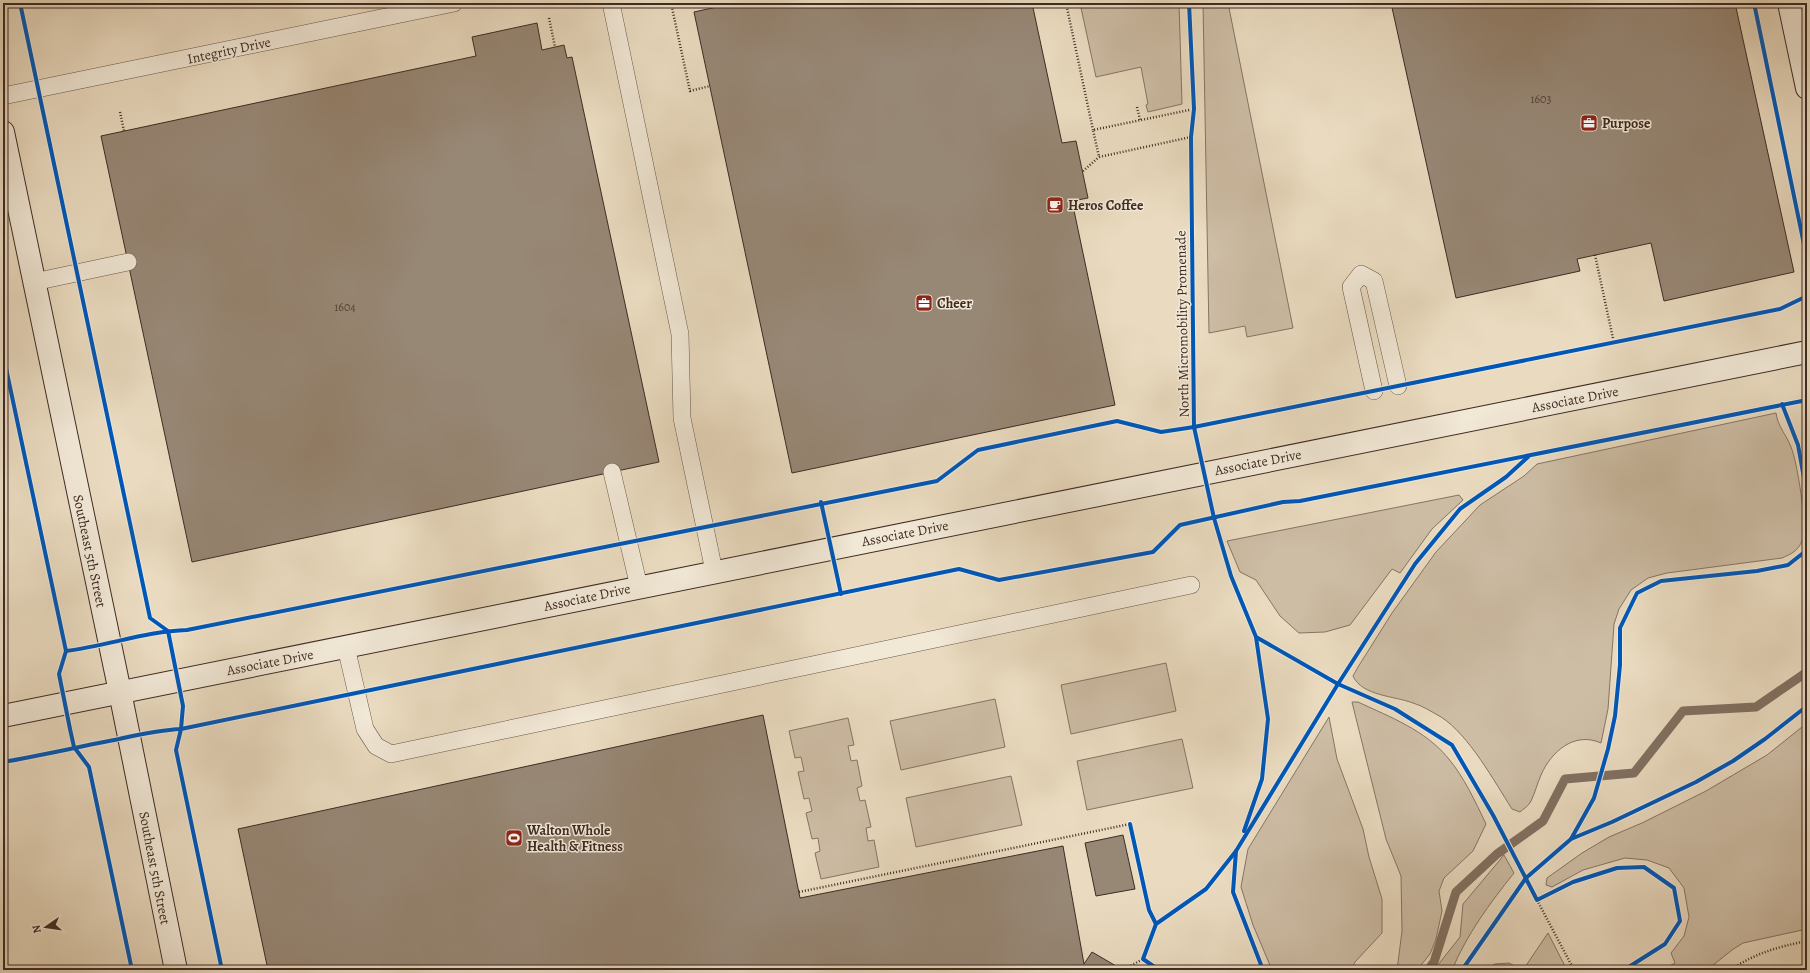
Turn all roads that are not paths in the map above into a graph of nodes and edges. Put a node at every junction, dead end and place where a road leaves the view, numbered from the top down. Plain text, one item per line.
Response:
1 (611, 3) edge
2 (1789, 3) edge
3 (444, 4) edge
4 (1807, 88) edge
5 (3, 96) edge
6 (3, 132) edge
7 (128, 262) dead end
8 (34, 282) junction
9 (1807, 352) edge
10 (1398, 386) dead end
11 (1374, 391) dead end
12 (612, 472) dead end
13 (714, 571) junction
14 (1191, 585) dead end
15 (639, 587) junction
16 (346, 646) junction
17 (120, 692) junction
18 (3, 716) edge
19 (176, 970) edge

1 - 13 lane
2 - 4 street
3 - 5 lane, Integrity Drive
6 - 8 street, Southeast 5th Street
7 - 8 lane
8 - 17 street, Southeast 5th Street
9 - 13 street, Associate Drive
10 - 11 lane
12 - 15 lane
13 - 15 street, Associate Drive
14 - 16 lane
15 - 16 street, Associate Drive
16 - 17 street, Associate Drive
17 - 18 street, Associate Drive
17 - 19 street, Southeast 5th Street

